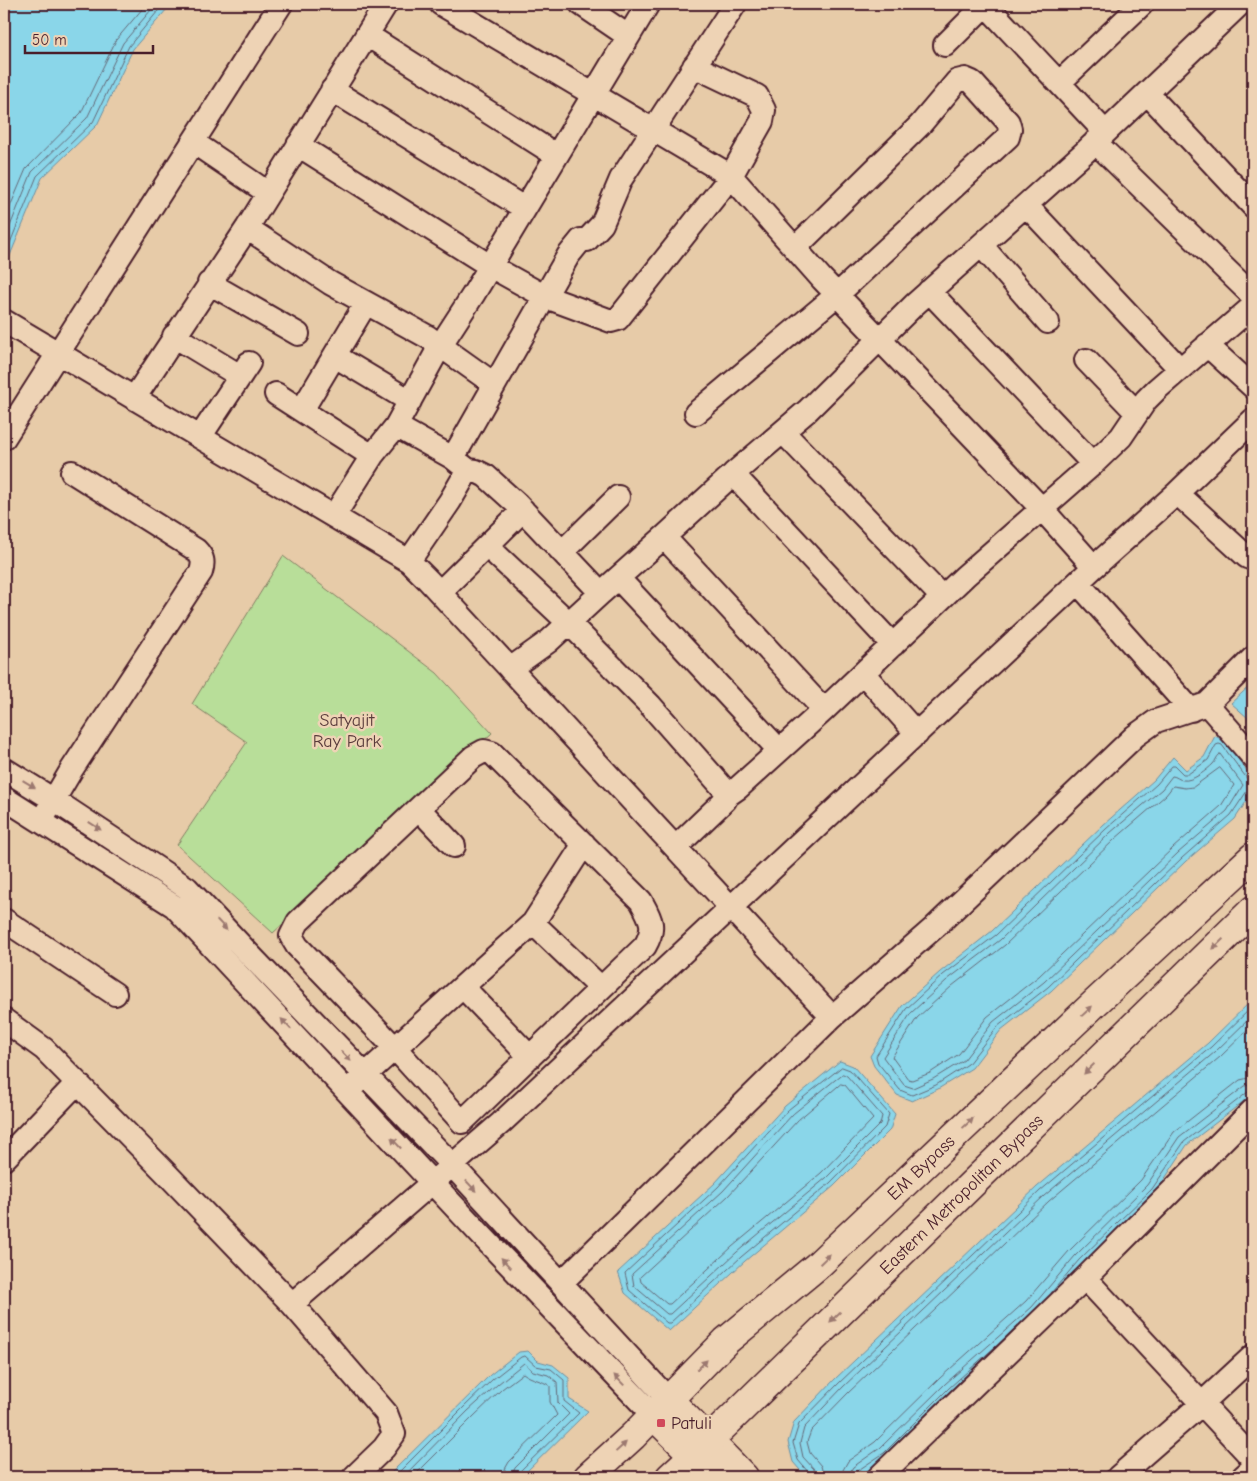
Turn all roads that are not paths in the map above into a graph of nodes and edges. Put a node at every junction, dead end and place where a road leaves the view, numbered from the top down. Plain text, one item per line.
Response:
1 (281, 4) edge
2 (386, 4) edge
3 (441, 4) edge
4 (581, 4) edge
5 (648, 4) edge
6 (735, 4) edge
7 (986, 4) edge
8 (1142, 4) edge
9 (1240, 4) edge
10 (1249, 4) edge
11 (1253, 10) edge
12 (367, 35) junction
13 (628, 36) junction
14 (946, 45) dead end
15 (694, 66) junction
16 (1059, 83) junction
17 (332, 90) junction
18 (1147, 94) junction
19 (593, 95) junction
20 (652, 131) junction
21 (1100, 137) junction
22 (193, 142) junction
23 (298, 145) junction
24 (556, 155) junction
25 (731, 176) junction
26 (268, 193) junction
27 (1026, 205) junction
28 (1253, 206) edge
29 (524, 208) junction
30 (246, 228) junction
31 (981, 246) junction
32 (795, 248) junction
33 (490, 266) junction
34 (209, 283) junction
35 (929, 292) junction
36 (838, 294) junction
37 (1253, 296) edge
38 (546, 297) junction
39 (366, 303) junction
40 (1253, 306) edge
41 (4, 321) edge
42 (1048, 322) dead end
43 (298, 334) dead end
44 (174, 336) junction
45 (880, 340) junction
46 (1207, 345) junction
47 (440, 346) junction
48 (58, 354) junction
49 (335, 356) junction
50 (1086, 360) dead end
51 (1180, 369) junction
52 (494, 384) junction
53 (1253, 387) edge
54 (276, 394) dead end
55 (135, 397) junction
56 (410, 401) junction
57 (302, 410) junction
58 (696, 413) dead end
59 (1137, 413) junction
60 (1253, 420) edge
61 (396, 426) junction
62 (783, 432) junction
63 (200, 437) junction
64 (4, 438) edge
65 (372, 456) junction
66 (460, 464) junction
67 (1093, 464) junction
68 (72, 472) dead end
69 (733, 474) junction
70 (1177, 493) junction
71 (618, 497) dead end
72 (1042, 509) junction
73 (523, 510) junction
74 (334, 516) junction
75 (664, 537) junction
76 (487, 546) junction
77 (562, 552) junction
78 (1253, 558) edge
79 (409, 561) junction
80 (1094, 567) junction
81 (618, 578) junction
82 (1078, 583) junction
83 (440, 592) junction
84 (601, 593) junction
85 (942, 597) junction
86 (569, 623) junction
87 (893, 645) junction
88 (1253, 658) edge
89 (510, 669) junction
90 (863, 673) junction
91 (1199, 707) junction
92 (824, 710) junction
93 (918, 734) junction
94 (779, 750) junction
95 (1253, 756) edge
96 (4, 769) edge
97 (728, 795) junction
98 (4, 798) edge
99 (54, 800) junction
100 (419, 809) junction
101 (40, 822) junction
102 (584, 844) junction
103 (454, 846) dead end
104 (676, 847) junction
105 (1253, 857) edge
106 (731, 908) junction
107 (1253, 910) edge
108 (4, 920) edge
109 (533, 923) junction
110 (241, 961) junction
111 (463, 987) junction
112 (601, 988) junction
113 (115, 994) dead end
114 (832, 1017) junction
115 (7, 1029) edge
116 (394, 1047) junction
117 (530, 1057) junction
118 (364, 1074) junction
119 (77, 1083) junction
120 (348, 1091) junction
121 (1253, 1110) edge
122 (4, 1158) edge
123 (452, 1165) junction
124 (432, 1182) junction
125 (554, 1275) junction
126 (1085, 1278) junction
127 (527, 1284) junction
128 (292, 1304) junction
129 (1253, 1356) edge
130 (1201, 1404) junction
131 (660, 1407) junction
132 (701, 1448) junction
133 (1253, 1459) edge
134 (1253, 1468) edge
135 (354, 1477) edge
136 (588, 1477) edge
137 (670, 1477) edge
138 (716, 1477) edge
139 (744, 1477) edge
140 (879, 1477) edge
141 (1118, 1477) edge
142 (1243, 1477) edge

1 - 22 street
2 - 12 street
3 - 19 street
4 - 13 street
5 - 13 street
6 - 15 street
7 - 14 street
7 - 16 street
8 - 16 street
9 - 18 street
10 - 11 street
12 - 17 street
12 - 24 street
13 - 19 street
15 - 20 street
15 - 25 street
16 - 21 street
17 - 23 street
17 - 29 street
18 - 21 street
18 - 28 street
19 - 20 street
19 - 24 street
20 - 25 street
20 - 38 street
21 - 27 street
21 - 37 street
22 - 26 street
22 - 48 street
23 - 26 street
23 - 33 street
24 - 29 street
25 - 32 street
25 - 38 street
26 - 30 street
27 - 31 street
27 - 51 street
29 - 33 street
30 - 34 street
30 - 39 street
31 - 35 street
31 - 42 street
32 - 36 street
32 - 36 street
33 - 38 street
33 - 47 street
34 - 43 street
34 - 44 street
35 - 45 street
35 - 67 street
36 - 45 street
36 - 58 street
38 - 52 street
39 - 47 street
39 - 49 street
40 - 46 street
41 - 48 street
44 - 55 street
44 - 63 street
45 - 62 street
45 - 72 street
46 - 51 street
46 - 53 street
47 - 52 street
47 - 56 street
48 - 55 street
48 - 64 street
49 - 56 street
49 - 57 street
50 - 59 street
51 - 59 street
52 - 66 street
54 - 57 street
55 - 63 street
56 - 61 street
57 - 65 street
59 - 67 street
60 - 70 street
61 - 65 street
61 - 66 street
62 - 69 street
62 - 85 street
63 - 74 street
65 - 74 street
66 - 73 street
66 - 79 street
67 - 72 street
68 - 99 street
69 - 75 street
69 - 87 street
70 - 78 street
70 - 80 street
71 - 77 street
72 - 80 street
72 - 85 street
73 - 76 street
73 - 77 street
74 - 79 street
75 - 81 street
75 - 92 street
76 - 83 street
76 - 86 street
77 - 84 street
79 - 83 street
80 - 82 street
81 - 84 street
81 - 94 street
82 - 91 street
82 - 93 street
83 - 89 street
84 - 86 street
85 - 87 street
86 - 89 street
86 - 97 street
87 - 90 street
88 - 91 street
89 - 104 street
90 - 92 street
90 - 93 street
91 - 95 street
91 - 114 street
92 - 94 street
93 - 106 street
94 - 97 street
96 -> 99 street
97 - 104 street
98 - 101 street
99 - 101 street
99 -> 110 street
100 - 102 street
100 - 103 street
100 - 116 street
101 - 110 street
102 - 109 street
102 - 112 street
104 - 106 street
131 -> 105 main road, EM Bypass
106 - 114 street
106 - 123 street
107 -> 132 main road, Eastern Metropolitan Bypass
108 - 113 street
109 - 111 street
109 - 112 street
110 -> 118 street
120 -> 110 street
111 - 116 street
111 - 117 street
112 - 117 street
114 - 125 street
115 - 119 street
116 - 117 street
116 - 118 street
118 - 120 street
118 - 123 street
119 - 122 street
119 - 128 street
124 -> 120 street
121 - 126 street
123 - 124 street
123 -> 125 street
127 -> 124 street
124 - 128 street
125 - 127 street
125 - 131 street
126 - 130 street
126 - 140 street
131 -> 127 street
128 - 135 street
129 - 130 street
130 - 133 street
130 - 141 street
131 - 132 main road
136 -> 131 main road, EM Bypass
132 - 137 main road, Eastern Metropolitan Bypass
132 - 138 main road
132 - 139 main road
134 - 142 street

